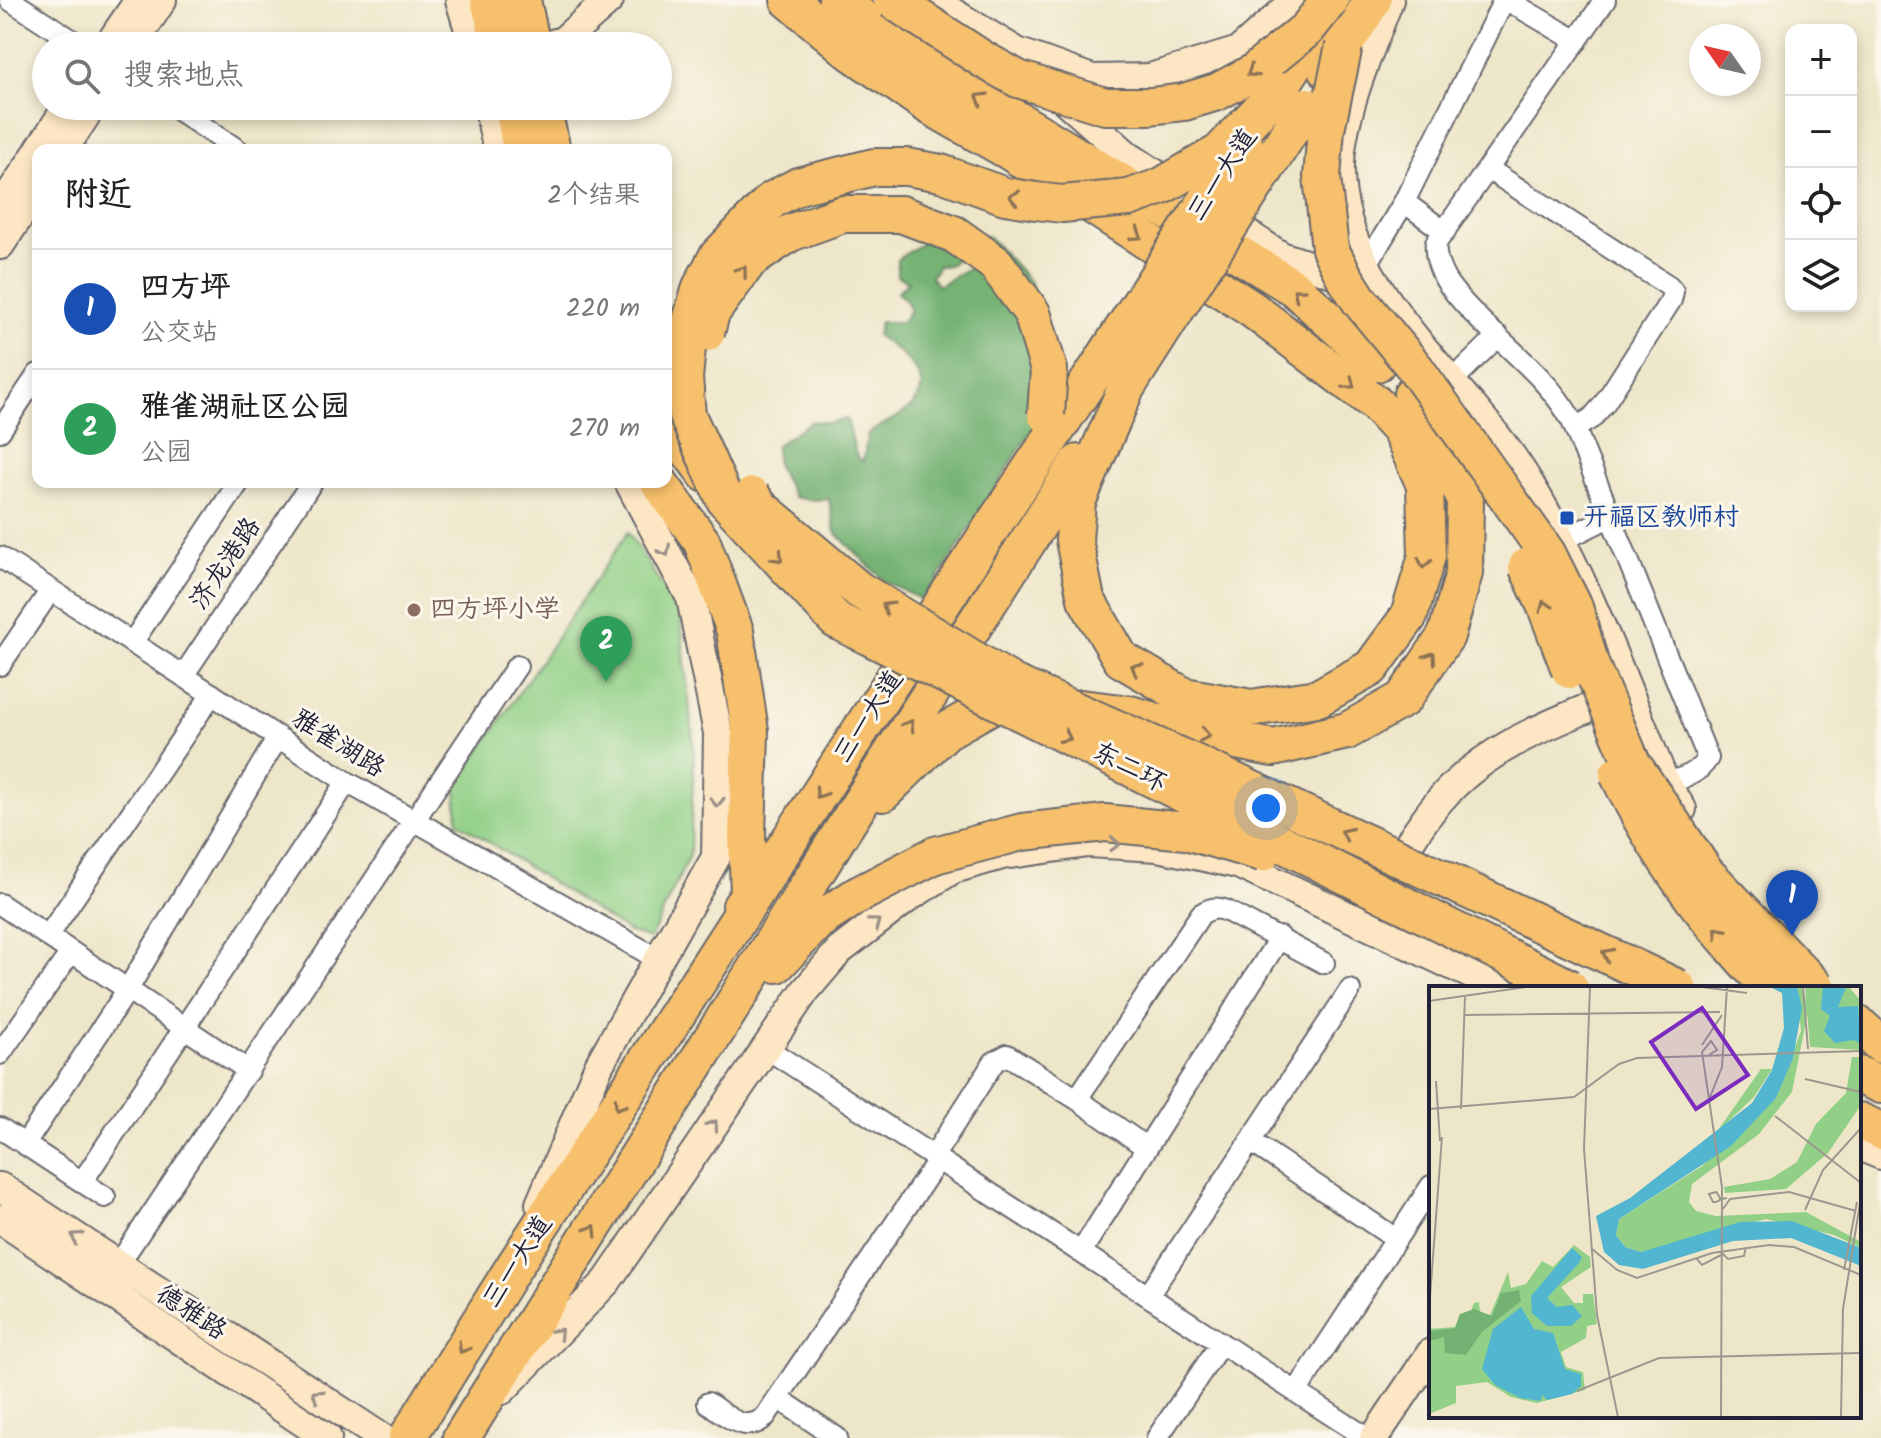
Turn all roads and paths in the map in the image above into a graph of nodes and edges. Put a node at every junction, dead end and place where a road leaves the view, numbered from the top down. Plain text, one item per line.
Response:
1 (10, 0) edge
2 (139, 0) edge
3 (162, 0) edge
4 (460, 0) edge
5 (489, 0) edge
6 (522, 0) edge
7 (609, 0) edge
8 (789, 0) edge
9 (837, 0) edge
10 (892, 0) edge
11 (932, 0) edge
12 (1296, 0) edge
13 (1330, 0) edge
14 (1336, 0) edge
15 (1373, 0) edge
16 (1389, 0) edge
17 (1506, 0) edge
18 (1605, 0) edge
19 (37, 8) edge
20 (65, 32) edge
21 (117, 32) edge
22 (141, 32) edge
23 (470, 32) edge
24 (497, 32) edge
25 (529, 32) edge
26 (573, 32) edge
27 (1577, 41) junction
28 (1344, 46) junction
29 (1017, 52) junction
30 (936, 90) junction
31 (1278, 91) junction
32 (59, 120) edge
33 (83, 120) edge
34 (193, 120) edge
35 (491, 120) edge
36 (516, 120) edge
37 (545, 120) edge
38 (44, 144) edge
39 (67, 144) edge
40 (229, 144) edge
41 (497, 144) edge
42 (520, 144) edge
43 (551, 144) edge
44 (32, 161) edge
45 (1488, 169) junction
46 (32, 197) edge
47 (1404, 202) junction
48 (0, 209) edge
49 (1445, 232) junction
50 (0, 245) edge
51 (1373, 278) junction
52 (1498, 336) junction
53 (1113, 377) junction
54 (1452, 381) junction
55 (32, 383) edge
56 (1412, 394) junction
57 (1575, 428) junction
58 (672, 429) edge
59 (0, 431) edge
60 (235, 488) edge
61 (308, 488) edge
62 (632, 488) edge
63 (663, 488) edge
64 (725, 500) junction
65 (1611, 516) junction
66 (984, 539) junction
67 (1561, 541) junction
68 (0, 557) edge
69 (51, 590) junction
70 (132, 643) junction
71 (0, 665) edge
72 (517, 666) dead end
73 (183, 676) junction
74 (1628, 692) junction
75 (212, 694) junction
76 (278, 737) junction
77 (347, 782) junction
78 (1665, 783) junction
79 (414, 820) junction
80 (837, 839) junction
81 (3, 913) edge
82 (1363, 921) junction
83 (48, 936) junction
84 (1280, 937) junction
85 (71, 952) junction
86 (658, 959) junction
87 (1324, 963) dead end
88 (1496, 986) edge
89 (1522, 986) edge
90 (1566, 986) edge
91 (1674, 986) edge
92 (1771, 986) edge
93 (1815, 986) edge
94 (1838, 986) edge
95 (128, 989) junction
96 (1350, 990) dead end
97 (1861, 1007) edge
98 (1881, 1025) edge
99 (1861, 1027) edge
100 (186, 1028) junction
101 (1881, 1045) edge
102 (706, 1048) junction
103 (766, 1048) junction
104 (653, 1053) junction
105 (0, 1054) edge
106 (1861, 1058) edge
107 (249, 1071) junction
108 (1881, 1073) edge
109 (1861, 1076) edge
110 (1881, 1085) edge
111 (1077, 1099) junction
112 (1861, 1122) edge
113 (0, 1128) edge
114 (1881, 1131) edge
115 (1861, 1132) edge
116 (1881, 1137) edge
117 (1250, 1141) junction
118 (25, 1144) junction
119 (1861, 1147) edge
120 (1147, 1148) junction
121 (1881, 1155) edge
122 (936, 1158) junction
123 (82, 1182) junction
124 (0, 1187) edge
125 (1429, 1189) edge
126 (105, 1197) dead end
127 (0, 1219) edge
128 (1396, 1239) junction
129 (1081, 1252) junction
130 (118, 1265) junction
131 (513, 1268) junction
132 (1148, 1296) junction
133 (1221, 1343) junction
134 (1429, 1356) edge
135 (1296, 1392) junction
136 (778, 1398) junction
137 (708, 1403) dead end
138 (482, 1405) junction
139 (327, 1438) edge
140 (382, 1438) edge
141 (407, 1438) edge
142 (461, 1438) edge
143 (837, 1438) edge
144 (1157, 1438) edge
145 (1367, 1438) edge
146 (1374, 1438) edge

1 - 19 street
2 - 21 street
3 - 22 street
4 - 23 street
5 - 24 highway
6 - 25 highway
7 - 26 street
8 - 30 highway
9 - 30 highway
13 -> 10 highway, bridge
11 - 29 street
12 - 29 street
14 - 31 highway, 三一大道
15 - 28 highway, 三一大道
16 - 51 street
17 - 27 street
17 - 47 street
18 - 27 street
19 - 20 street
27 - 45 street
28 - 53 highway, 三一大道, bridge
28 - 93 highway, bridge
29 - 51 street
30 -> 53 highway
56 -> 30 highway
31 - 53 highway, 三一大道, bridge
31 -> 64 highway, bridge
32 - 38 street
33 - 39 street
34 - 40 street
35 - 41 street
36 - 42 highway
37 - 43 highway
44 - 48 street
45 - 49 street
45 - 57 street
46 - 50 street
47 - 49 street
47 - 51 street
49 - 52 street
51 - 54 street
52 - 54 street
52 - 57 street
53 - 66 highway, 三一大道
80 -> 53 highway, 三一大道
54 - 67 street
55 - 59 street
80 -> 56 highway
92 -> 56 highway, bridge
57 - 65 street
58 - 64 highway, bridge
60 - 70 street
61 - 73 street, 济龙港路
62 -> 86 street
63 - 104 highway
64 -> 90 highway, 东二环, bridge
65 - 67 street
65 - 78 street
91 -> 66 highway, bridge
66 -> 104 highway, 三一大道
67 - 74 street
68 - 69 street, 雅雀湖路
69 - 70 street, 雅雀湖路
69 - 71 street
70 - 73 street, 雅雀湖路
72 - 79 street
73 - 75 street, 雅雀湖路
74 - 78 street
74 - 82 street
75 - 76 street, 雅雀湖路
75 - 83 street
76 - 77 street, 雅雀湖路
76 - 95 street
77 - 79 street, 雅雀湖路
77 - 100 street
78 - 94 street
79 - 86 street, 雅雀湖路
79 - 107 street
80 - 102 highway, 三一大道
81 - 83 street
82 - 88 street
103 -> 82 street
83 - 85 street
84 - 87 street
84 - 111 street
84 - 120 street
85 - 95 street
85 - 105 street
86 - 131 street
89 - 102 highway, bridge
95 - 100 street
95 - 118 street
96 - 117 street
97 - 98 street
99 - 101 highway
100 - 107 street
100 - 123 street
138 -> 102 highway, 三一大道
103 - 122 street
138 -> 103 street
104 -> 131 highway, 三一大道
106 - 108 highway
107 - 130 street
109 - 110 highway
111 - 120 street
111 - 122 street
112 - 114 highway
113 - 118 street
115 - 116 highway
117 - 128 street
117 - 132 street
118 - 123 street
119 - 121 street
120 - 129 street
122 - 129 street
122 - 136 street
123 - 126 street
130 -> 124 street, 德雅路
125 - 128 street
127 - 139 street, 德雅路
128 - 135 street
129 - 132 street
140 -> 130 street, 德雅路
131 -> 141 highway, 三一大道
132 - 133 street
133 - 135 street
133 - 144 street
134 - 146 street
135 - 145 street
136 - 137 street
136 - 143 street
138 - 142 highway, 三一大道

